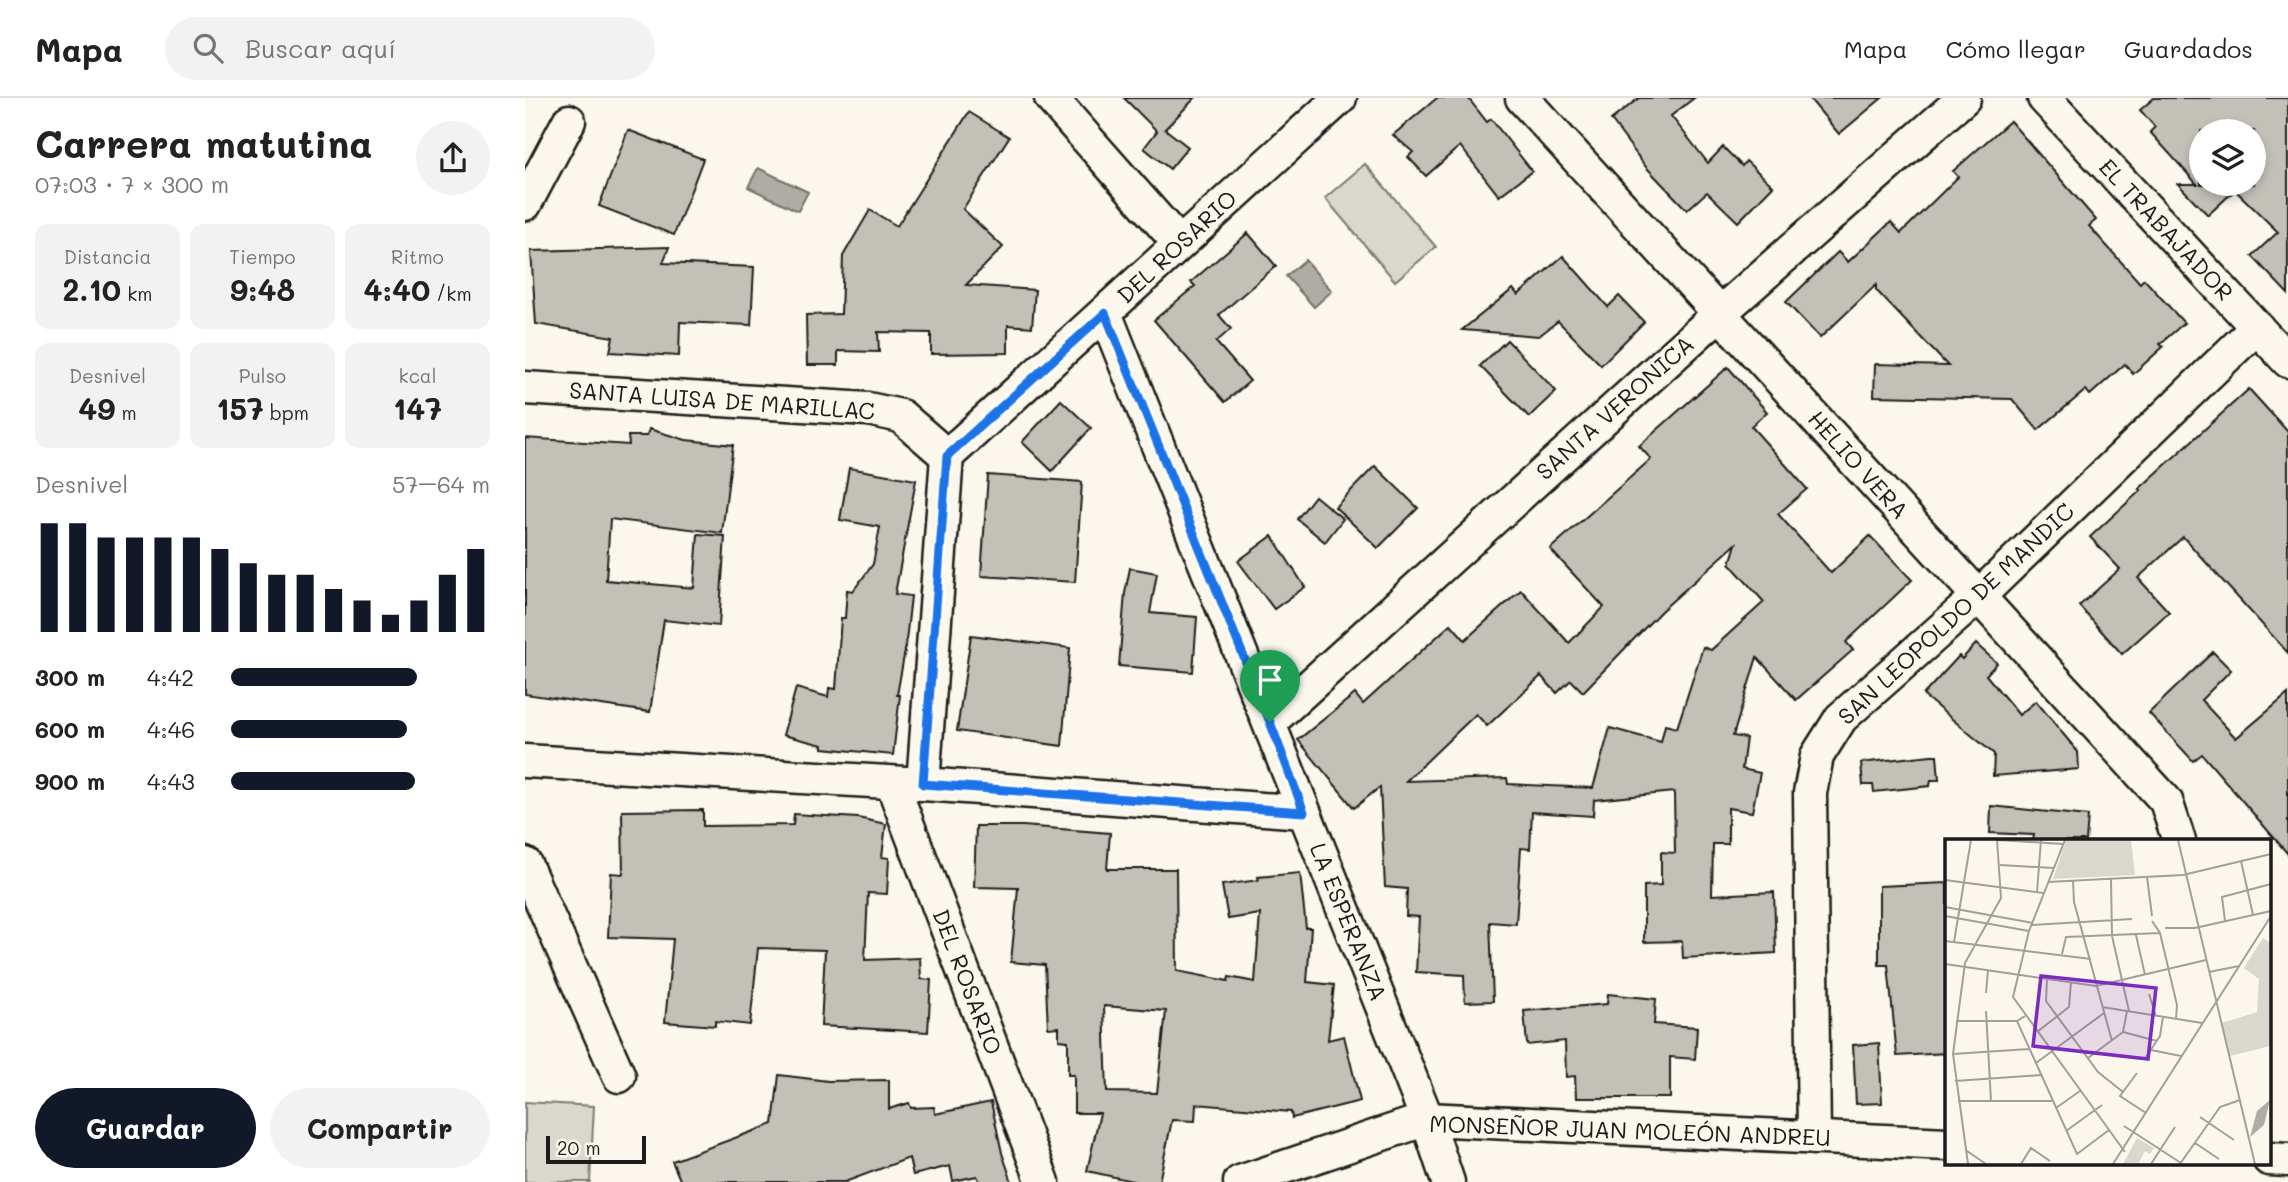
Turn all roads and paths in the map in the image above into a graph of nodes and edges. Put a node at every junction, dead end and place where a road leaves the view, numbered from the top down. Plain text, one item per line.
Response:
1 (1051, 98) edge
2 (1340, 98) edge
3 (1522, 98) edge
4 (1964, 98) edge
5 (2044, 98) edge
6 (569, 121) dead end
7 (525, 204) edge
8 (1179, 243) junction
9 (1105, 313) junction
10 (1720, 313) junction
11 (2257, 327) junction
12 (2288, 361) edge
13 (525, 388) edge
14 (947, 456) junction
15 (1979, 596) junction
16 (1270, 722) junction
17 (525, 761) edge
18 (892, 783) junction
19 (923, 784) junction
20 (1304, 812) junction
21 (2178, 839) edge
22 (525, 864) edge
23 (619, 1076) dead end
24 (1427, 1119) junction
25 (1814, 1139) junction
26 (1945, 1144) edge
27 (2270, 1159) edge
28 (2288, 1160) edge
29 (1043, 1182) edge
30 (1240, 1182) edge
31 (1448, 1182) edge

1 - 8 street
2 - 8 street, DEL ROSARIO
3 - 10 street, HELIO VERA
4 - 10 street, SANTA VERONICA
5 - 11 street, EL TRABAJADOR
6 - 7 street
8 - 9 street, DEL ROSARIO
9 - 14 street, DEL ROSARIO
9 - 16 street, LA ESPERANZA
10 - 15 street, HELIO VERA
10 - 16 street, SANTA VERONICA
11 - 12 street, EL TRABAJADOR
11 - 15 street, SAN LEOPOLDO DE MANDIC
13 - 14 street, SANTA LUISA DE MARILLAC
14 - 19 street
15 - 21 street, HELIO VERA
15 - 25 street, SAN LEOPOLDO DE MANDIC
16 - 20 street, LA ESPERANZA
17 - 18 street
18 - 19 street
18 - 29 street, DEL ROSARIO
19 - 20 street
20 - 24 street, LA ESPERANZA
22 - 23 street
24 - 25 street, MONSEÑOR JUAN MOLEÓN ANDREU
24 - 30 street, MONSEÑOR JUAN MOLEÓN ANDREU
24 - 31 street, LA ESPERANZA
25 - 26 street, MONSEÑOR JUAN MOLEÓN ANDREU
27 - 28 street

